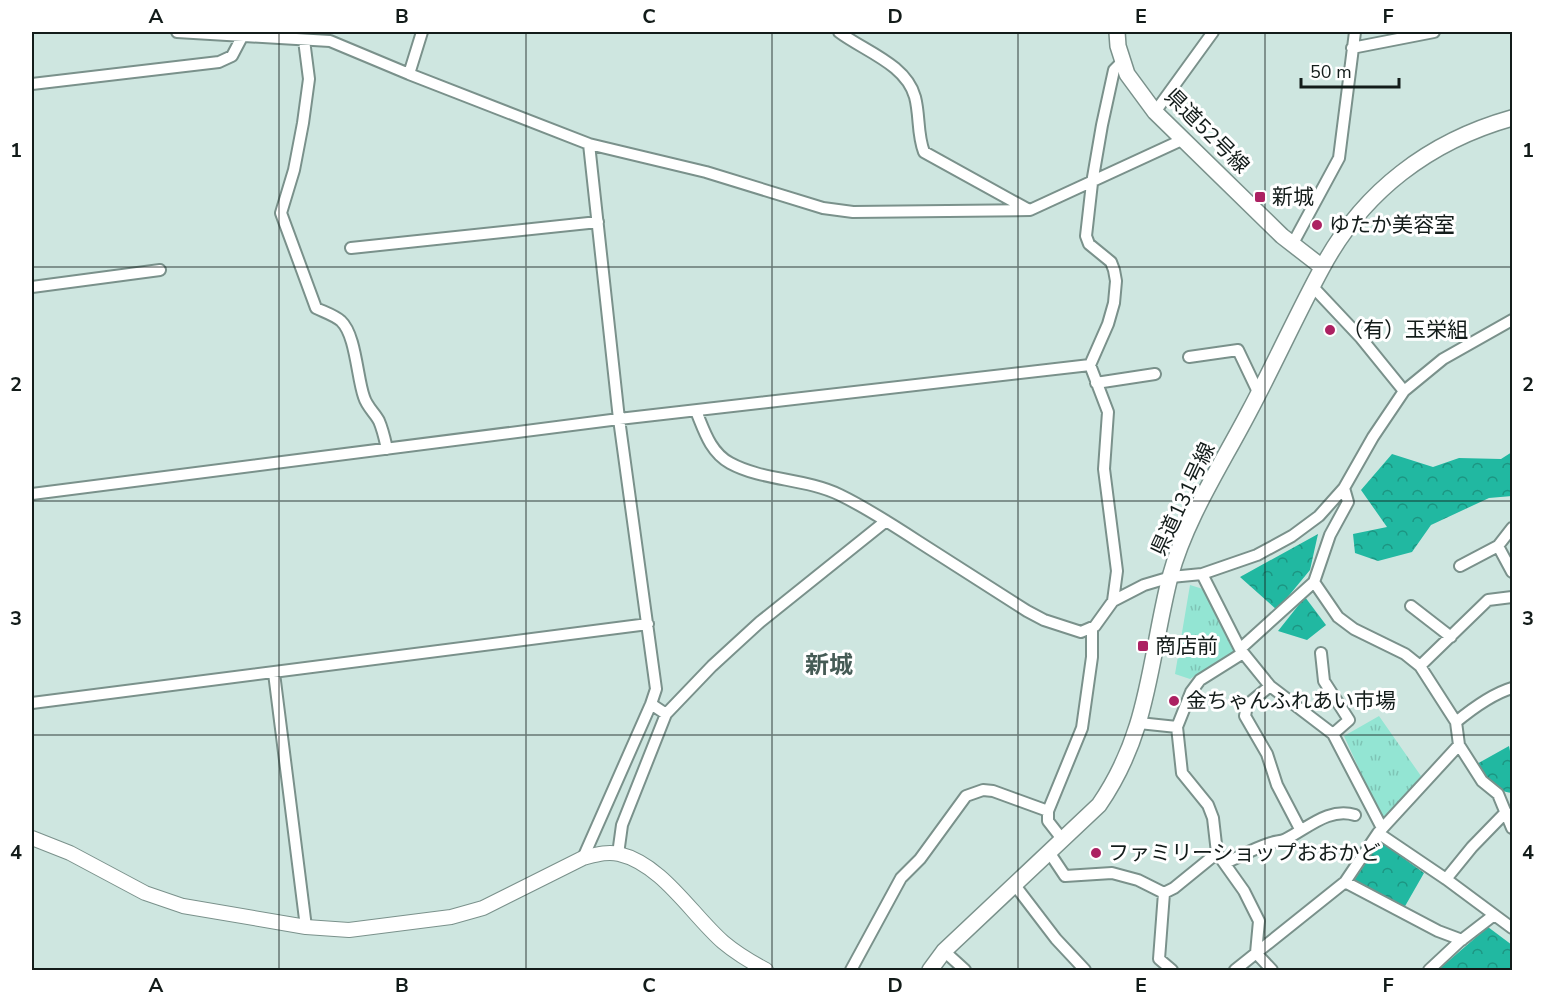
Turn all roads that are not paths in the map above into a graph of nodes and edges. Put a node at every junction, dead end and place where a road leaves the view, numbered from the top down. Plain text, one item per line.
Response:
1 (177, 32) edge
2 (422, 32) edge
3 (839, 32) edge
4 (1117, 32) edge
5 (1213, 32) edge
6 (1355, 32) edge
7 (1434, 32) edge
8 (242, 37) junction
9 (304, 40) junction
10 (1352, 48) junction
11 (1122, 62) junction
12 (409, 74) junction
13 (32, 84) edge
14 (1155, 112) junction
15 (1512, 117) edge
16 (1184, 139) junction
17 (589, 144) junction
18 (1092, 183) junction
19 (1030, 210) junction
20 (598, 222) junction
21 (1292, 245) junction
22 (351, 248) dead end
23 (1322, 267) junction
24 (160, 270) dead end
25 (32, 287) edge
26 (1313, 287) junction
27 (1512, 321) edge
28 (1189, 357) dead end
29 (1089, 365) junction
30 (1155, 374) dead end
31 (1096, 383) junction
32 (1404, 391) junction
33 (1259, 394) junction
34 (696, 411) junction
35 (619, 419) junction
36 (387, 449) junction
37 (1344, 488) junction
38 (32, 494) edge
39 (886, 521) junction
40 (1512, 528) edge
41 (1498, 546) junction
42 (1460, 566) dead end
43 (1512, 573) edge
44 (1203, 574) junction
45 (1171, 577) junction
46 (1314, 582) junction
47 (1512, 597) edge
48 (1113, 602) junction
49 (1411, 606) dead end
50 (648, 624) junction
51 (1092, 628) junction
52 (1451, 638) junction
53 (1242, 651) junction
54 (1321, 653) dead end
55 (1419, 666) junction
56 (274, 673) junction
57 (1270, 686) junction
58 (1512, 688) edge
59 (32, 703) edge
60 (651, 705) junction
61 (666, 714) junction
62 (1456, 722) junction
63 (1139, 723) junction
64 (1177, 727) junction
65 (1333, 735) junction
66 (1458, 745) junction
67 (1498, 794) junction
68 (1512, 795) edge
69 (1048, 811) junction
70 (1506, 812) junction
71 (1355, 815) dead end
72 (1512, 828) edge
73 (1300, 830) junction
74 (1380, 830) junction
75 (32, 838) edge
76 (1062, 839) junction
77 (1049, 852) junction
78 (1217, 853) junction
79 (618, 854) junction
80 (583, 858) junction
81 (1225, 863) junction
82 (1446, 879) junction
83 (1345, 882) junction
84 (1014, 884) junction
85 (1164, 893) junction
86 (1494, 915) junction
87 (306, 927) junction
88 (1512, 928) edge
89 (1462, 940) junction
90 (944, 951) junction
91 (1256, 953) junction
92 (766, 970) edge
93 (851, 970) edge
94 (930, 970) edge
95 (965, 970) edge
96 (1084, 970) edge
97 (1172, 970) edge
98 (1235, 970) edge
99 (1272, 970) edge
100 (1429, 970) edge

1 - 8 street
2 - 12 street
3 - 19 street
4 - 11 main road, 県道52号線
5 - 14 street
6 - 10 street
7 - 10 street
8 - 9 street
8 - 13 street
9 - 12 street
9 - 36 street
10 - 21 street
11 - 14 main road, 県道52号線
11 - 18 street
12 - 17 street
14 - 16 main road, 県道52号線
15 - 23 main road, 県道131号線
16 - 18 street
16 - 21 main road, 県道52号線
17 - 19 street
17 - 20 street
18 - 19 street
18 - 29 street
20 - 22 street
20 - 35 street
21 - 23 main road, 県道52号線
23 - 26 main road, 県道131号線
24 - 25 street
26 - 32 street
26 - 33 main road, 県道131号線
27 - 32 street
28 - 33 street
29 - 31 street
29 - 34 street
30 - 31 street
31 - 48 street
32 - 37 street
33 - 45 main road, 県道131号線
34 - 35 street
34 - 39 street
35 - 36 street
35 - 50 street
36 - 38 street
37 - 44 street
37 - 46 street
39 - 51 street
39 - 61 street
40 - 41 street
41 - 42 street
41 - 43 street
44 - 45 street
44 - 53 street
45 - 48 street
45 - 63 main road, 県道131号線
46 - 53 street
46 - 55 street
47 - 52 street
48 - 51 street
49 - 52 street
50 - 56 street
50 - 60 street
51 - 69 street
52 - 55 street
53 - 57 street
53 - 64 street
54 - 65 street
55 - 62 street
56 - 59 street
56 - 87 street
57 - 65 street
57 - 73 street
58 - 62 street
60 - 61 street
60 - 80 street
61 - 79 street
62 - 66 street
63 - 64 street
63 - 76 main road, 県道131号線
64 - 78 street
65 - 74 street
66 - 67 street
66 - 74 street
67 - 68 street
67 - 70 street
69 - 76 street
69 - 93 street
70 - 72 street
70 - 82 street
71 - 73 street
73 - 81 street
74 - 82 street
74 - 83 street
75 - 87 street
76 - 77 main road, 県道131号線
77 - 84 main road, 県道131号線
77 - 85 street
78 - 81 street
78 - 85 street
79 - 80 street
79 - 92 street
80 - 87 street
81 - 91 street
82 - 86 street
83 - 89 street
83 - 91 street
84 - 90 main road, 県道131号線
84 - 96 street
85 - 97 street
86 - 88 street
86 - 89 street
89 - 100 street
90 - 94 main road, 県道131号線
90 - 95 street
91 - 98 street
91 - 99 street

